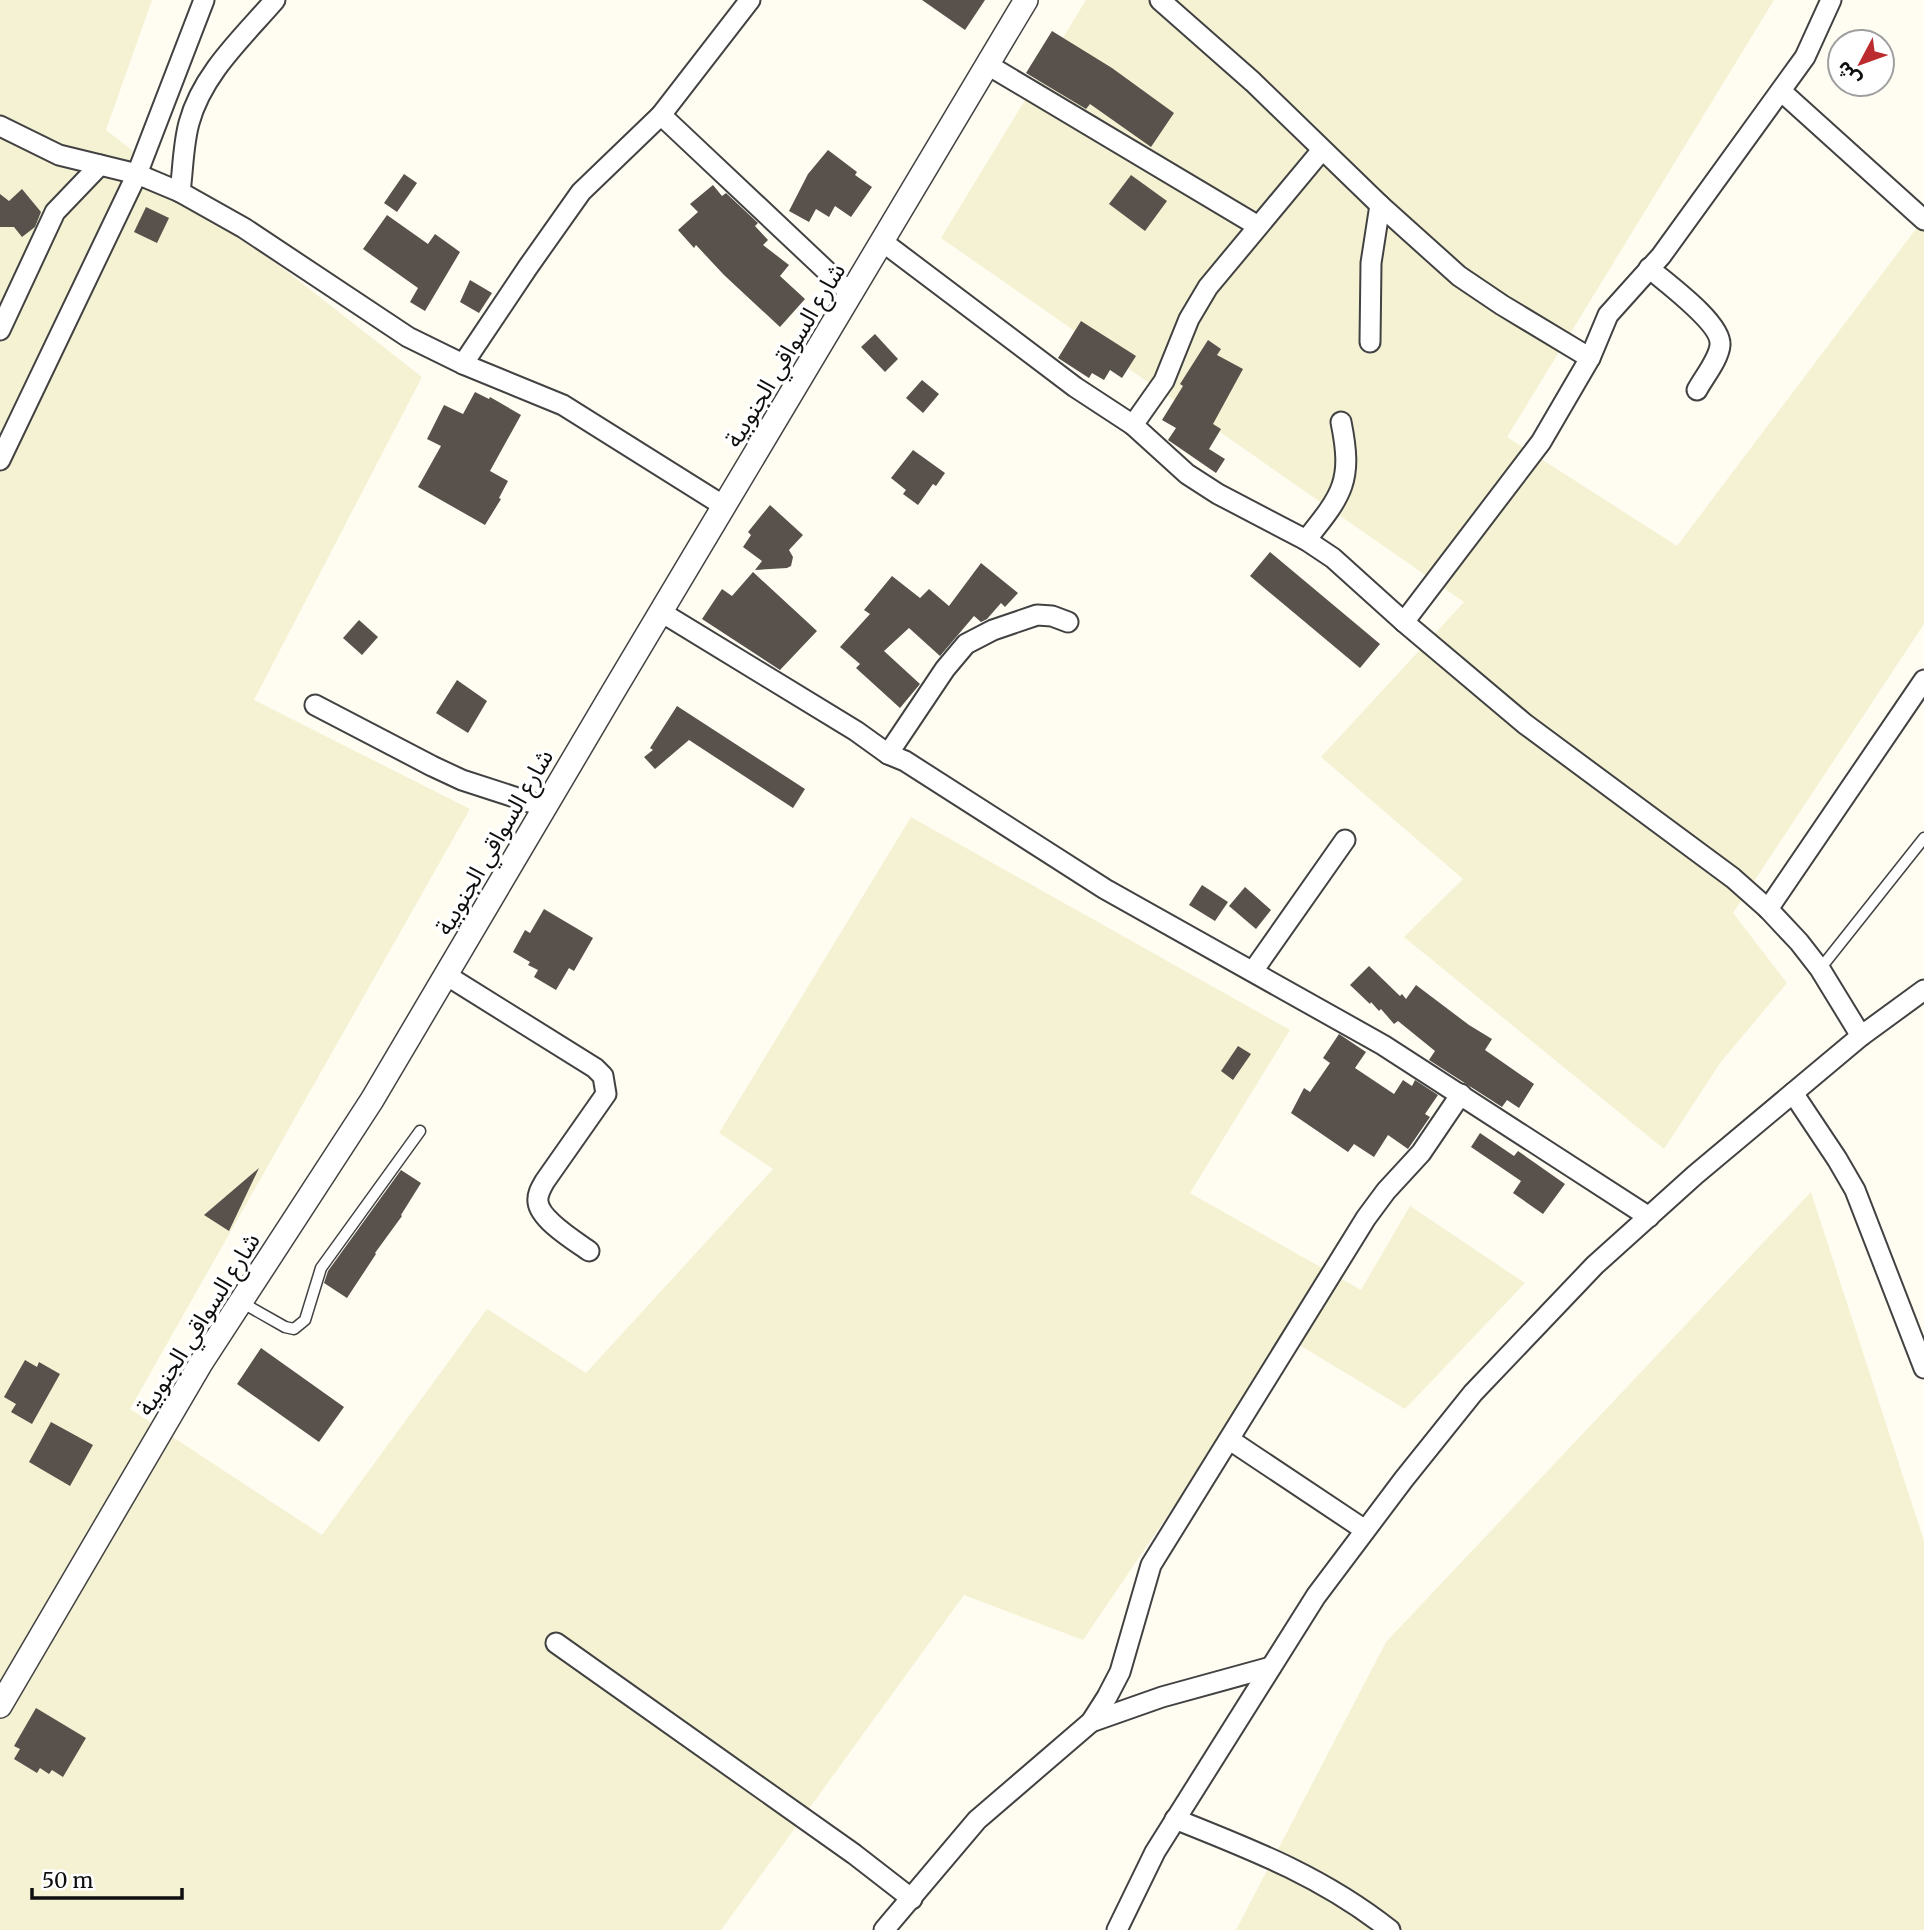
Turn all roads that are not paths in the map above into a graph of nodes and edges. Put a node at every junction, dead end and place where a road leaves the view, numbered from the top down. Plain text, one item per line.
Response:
1 (204, 0) edge
2 (275, 0) edge
3 (750, 0) edge
4 (1026, 0) edge
5 (1160, 0) edge
6 (1831, 0) edge
7 (988, 65) junction
8 (1781, 90) junction
9 (661, 115) junction
10 (0, 126) edge
11 (1322, 150) junction
12 (100, 165) junction
13 (137, 174) junction
14 (180, 192) junction
15 (1380, 205) junction
16 (1924, 220) edge
17 (1258, 226) junction
18 (883, 242) junction
19 (1649, 268) junction
20 (851, 294) junction
21 (0, 330) edge
22 (1370, 342) dead end
23 (1590, 358) junction
24 (463, 364) junction
25 (1697, 390) dead end
26 (1341, 422) dead end
27 (1133, 425) junction
28 (0, 460) edge
29 (724, 506) junction
30 (1306, 540) junction
31 (660, 612) junction
32 (1068, 622) dead end
33 (1404, 622) junction
34 (1924, 680) edge
35 (315, 705) dead end
36 (888, 754) junction
37 (545, 807) junction
38 (1924, 838) edge
39 (1345, 840) dead end
40 (1768, 909) junction
41 (1820, 969) junction
42 (1253, 971) junction
43 (446, 975) junction
44 (1921, 995) edge
45 (1861, 1036) junction
46 (1793, 1093) junction
47 (1461, 1094) junction
48 (420, 1131) dead end
49 (1649, 1217) junction
50 (589, 1251) dead end
51 (241, 1302) junction
52 (1924, 1368) edge
53 (1230, 1440) junction
54 (1365, 1530) junction
55 (556, 1643) dead end
56 (1271, 1667) junction
57 (0, 1706) edge
58 (1091, 1722) junction
59 (1175, 1819) junction
60 (912, 1899) junction
61 (884, 1930) edge
62 (1117, 1930) edge
63 (1390, 1930) edge

1 - 13 street
2 - 14 street
3 - 9 street
4 - 7 street, شارع السواقي الجنوبية
5 - 11 street
6 - 8 street
7 - 17 street
7 - 18 street, شارع السواقي الجنوبية
8 - 16 street
8 - 19 street
9 - 20 street
9 - 24 street
10 - 12 street
11 - 15 street
11 - 17 street
12 - 13 street
12 - 21 street
13 - 14 street
13 - 28 street
14 - 24 street
15 - 22 street
15 - 23 street
17 - 27 street
18 - 20 street, شارع السواقي الجنوبية
18 - 27 street
19 - 23 street
19 - 25 street
20 - 29 street, شارع السواقي الجنوبية
23 - 33 street
24 - 29 street
26 - 30 street
27 - 30 street
29 - 31 street, شارع السواقي الجنوبية
30 - 33 street
31 - 36 street
31 - 37 street, شارع السواقي الجنوبية
32 - 36 street
33 - 40 street
34 - 40 street
35 - 37 street
36 - 42 street
37 - 43 street, شارع السواقي الجنوبية
38 - 41 lane
39 - 42 street
40 - 41 street
41 - 45 street
42 - 47 street
43 - 50 street
43 - 51 street, شارع السواقي الجنوبية
44 - 45 street
45 - 46 street
46 - 49 street
46 - 52 street
47 - 49 street
47 - 53 street
48 - 51 lane
49 - 54 street
51 - 57 street, شارع السواقي الجنوبية
53 - 54 street
53 - 58 street
54 - 56 street
55 - 60 street
56 - 58 street
56 - 59 street
58 - 60 street
59 - 62 street
59 - 63 street
60 - 61 street

